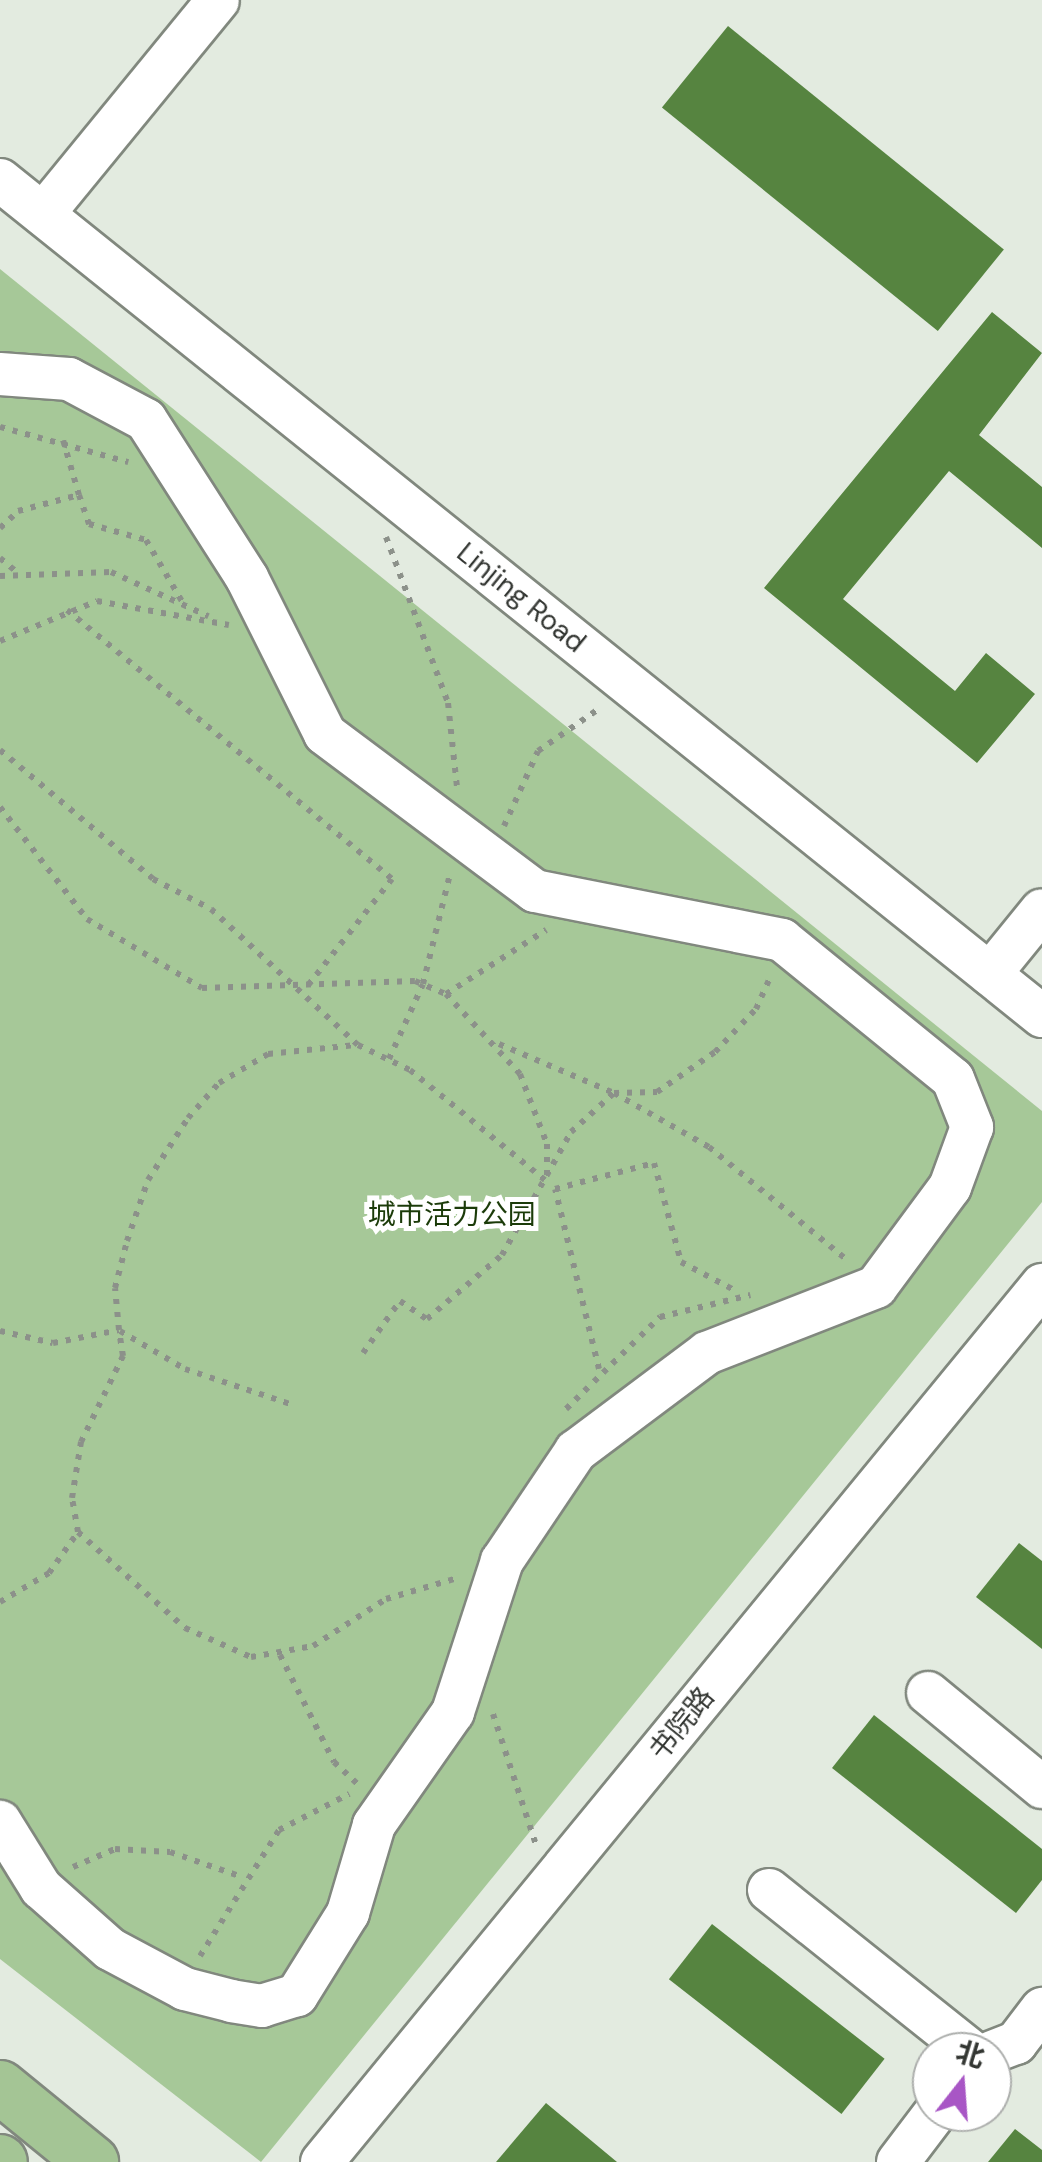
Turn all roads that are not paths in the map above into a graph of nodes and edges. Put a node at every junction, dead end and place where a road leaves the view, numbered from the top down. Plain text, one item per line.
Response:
1 (218, 0) edge
2 (0, 180) edge
3 (43, 214) junction
4 (0, 374) edge
5 (1042, 910) edge
6 (990, 974) junction
7 (1042, 1016) edge
8 (1042, 1285) edge
9 (928, 1693) dead end
10 (1042, 1787) edge
11 (0, 1822) edge
12 (769, 1890) dead end
13 (1042, 2009) edge
14 (947, 2032) edge
15 (1017, 2053) edge
16 (0, 2086) edge
17 (921, 2132) edge
18 (92, 2162) edge
19 (322, 2162) edge
20 (898, 2162) edge

1 - 3 street
2 - 3 street, Linjing Road
3 - 6 street, Linjing Road
4 - 11 street
5 - 6 street
6 - 7 street, Linjing Road
8 - 19 street, 书院路
9 - 10 street
12 - 14 street
13 - 15 street
16 - 18 main road
17 - 20 street

